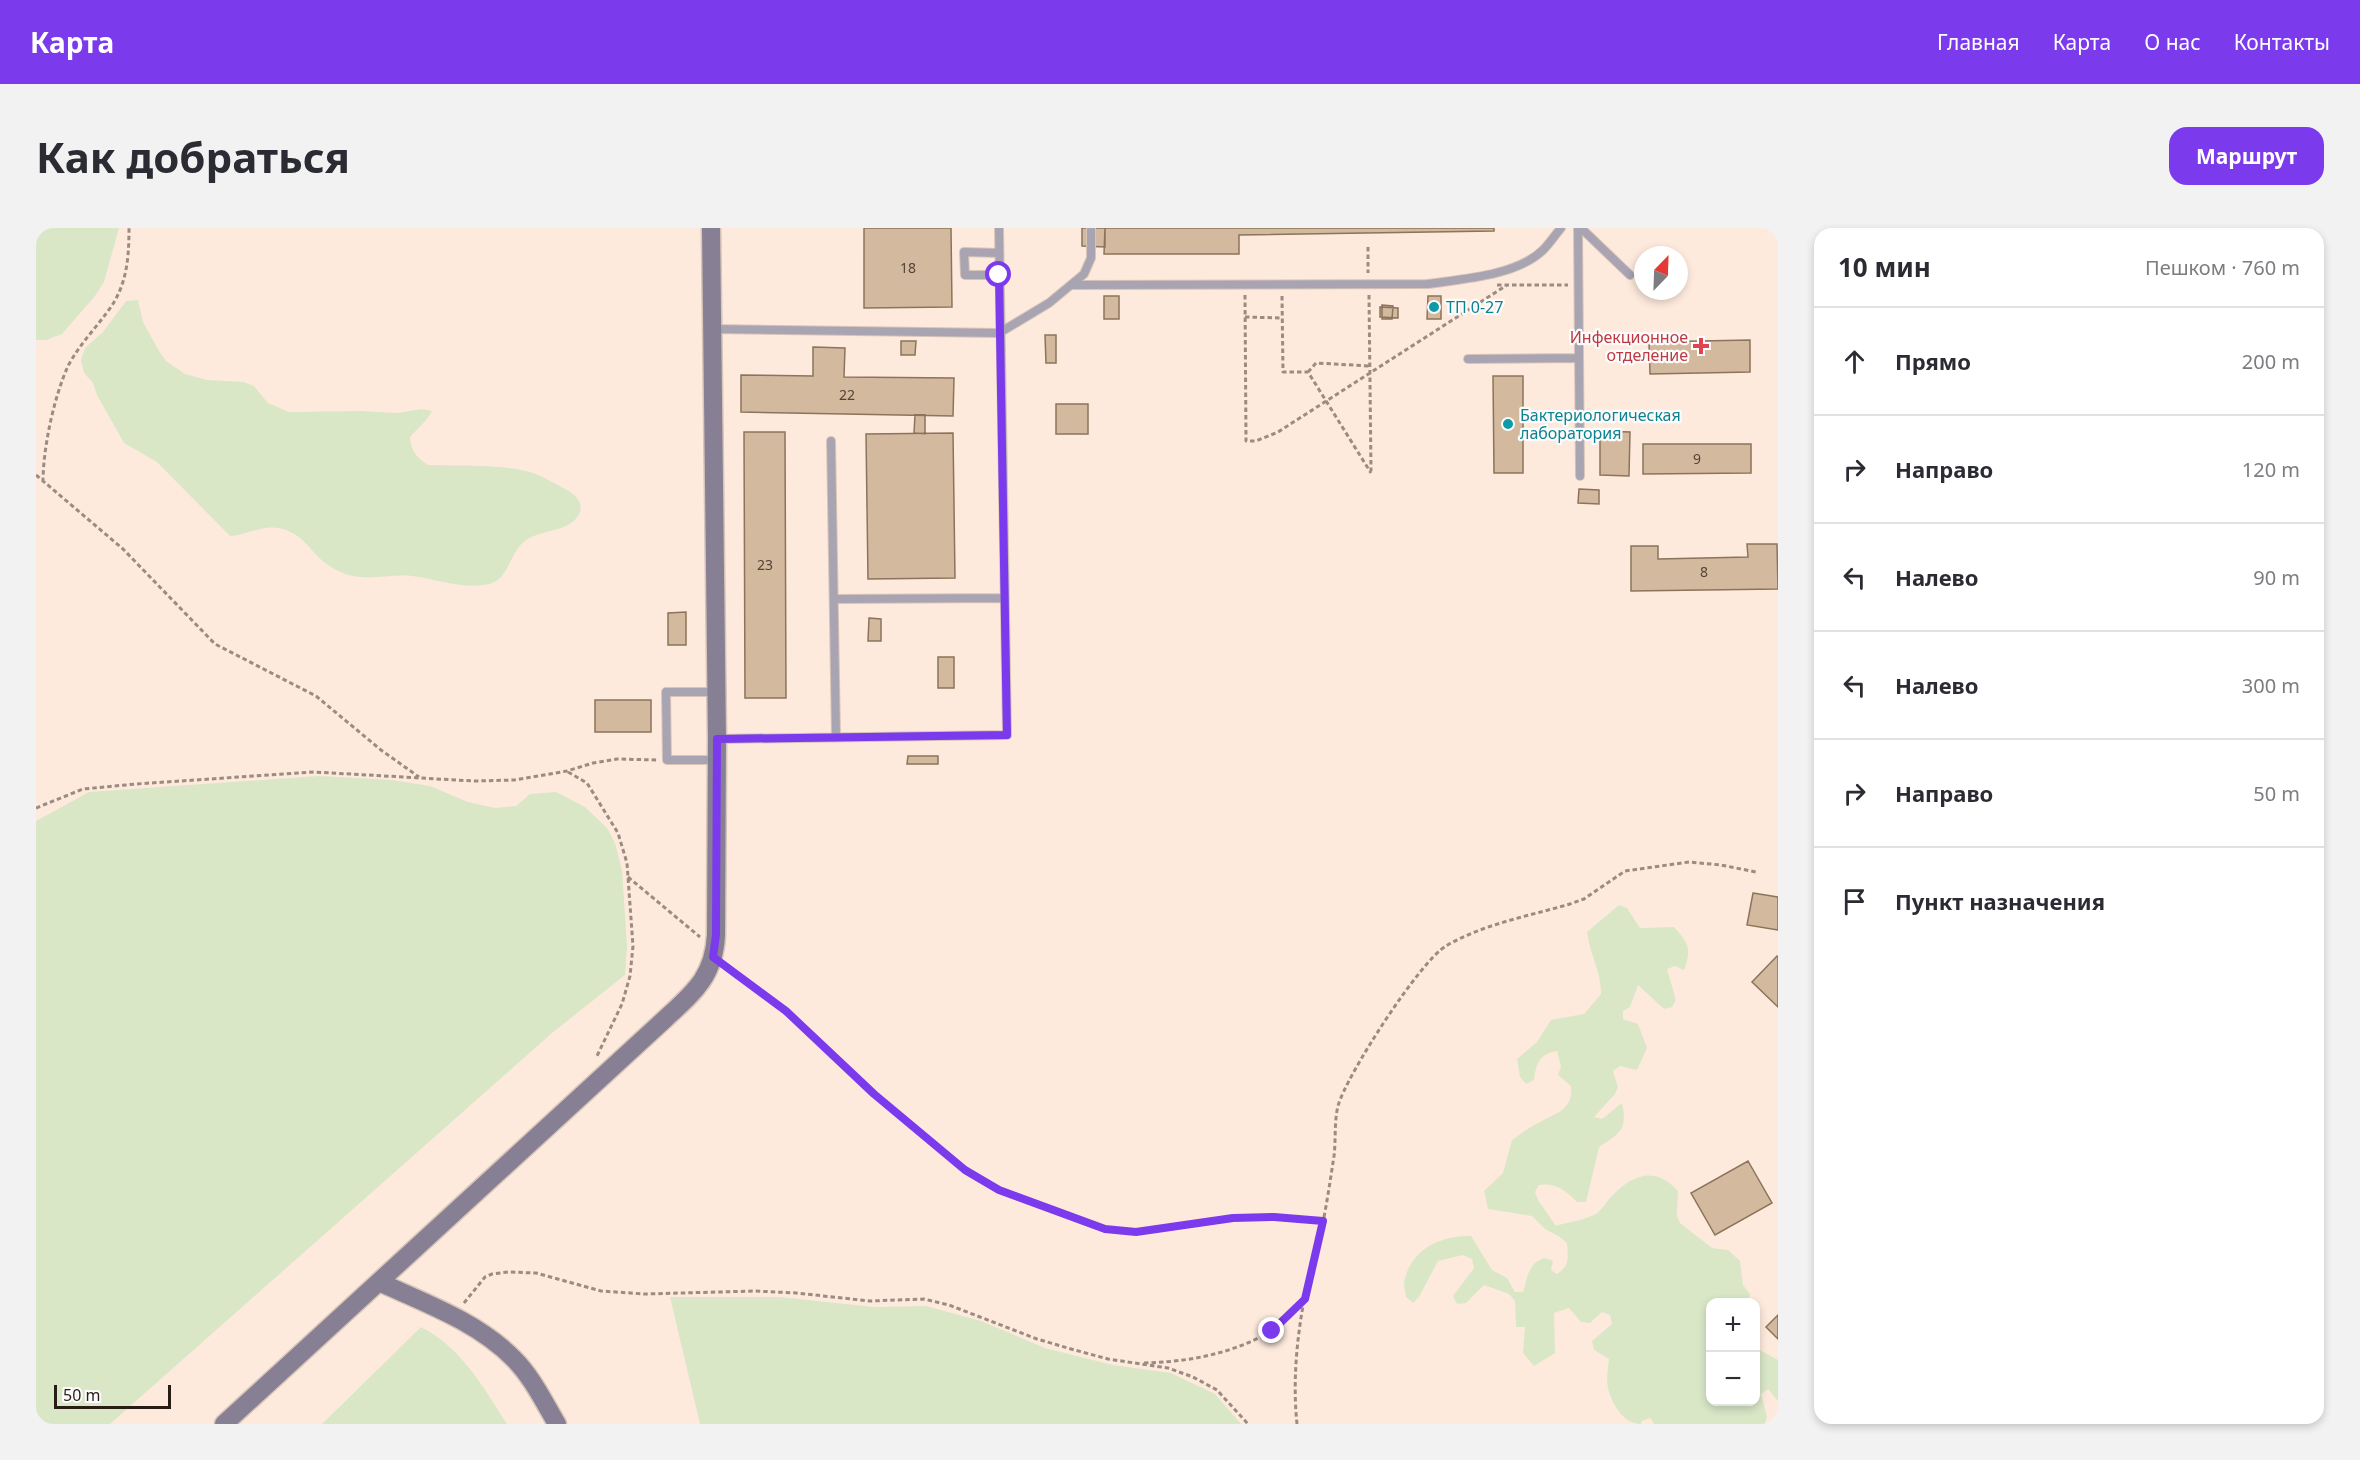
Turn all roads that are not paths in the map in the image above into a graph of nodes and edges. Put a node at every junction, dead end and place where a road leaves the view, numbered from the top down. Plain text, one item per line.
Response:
1 (711, 228) edge
2 (999, 228) edge
3 (1091, 228) edge
4 (1561, 228) edge
5 (1580, 228) edge
6 (999, 252) junction
7 (999, 275) junction
8 (1630, 275) dead end
9 (1073, 285) junction
10 (712, 329) junction
11 (999, 333) junction
12 (1579, 358) junction
13 (1468, 359) dead end
14 (831, 441) dead end
15 (1580, 476) dead end
16 (1005, 598) junction
17 (834, 599) junction
18 (716, 692) junction
19 (836, 736) junction
20 (717, 739) junction
21 (717, 760) junction
22 (379, 1282) junction
23 (224, 1424) edge
24 (557, 1424) edge

1 - 10 street
2 - 6 lane
3 - 9 lane
4 - 9 lane
5 - 8 lane
5 - 12 lane
6 - 7 lane
6 - 7 lane
7 - 11 lane
9 - 11 lane
10 - 11 lane
10 - 18 street
11 - 16 lane
12 - 13 lane
12 - 15 lane
14 - 17 lane
16 - 17 lane
16 - 19 lane
17 - 19 lane
18 - 20 street
18 - 21 lane
19 - 20 lane
20 - 21 street
21 - 22 street
22 - 23 street
22 - 24 street

